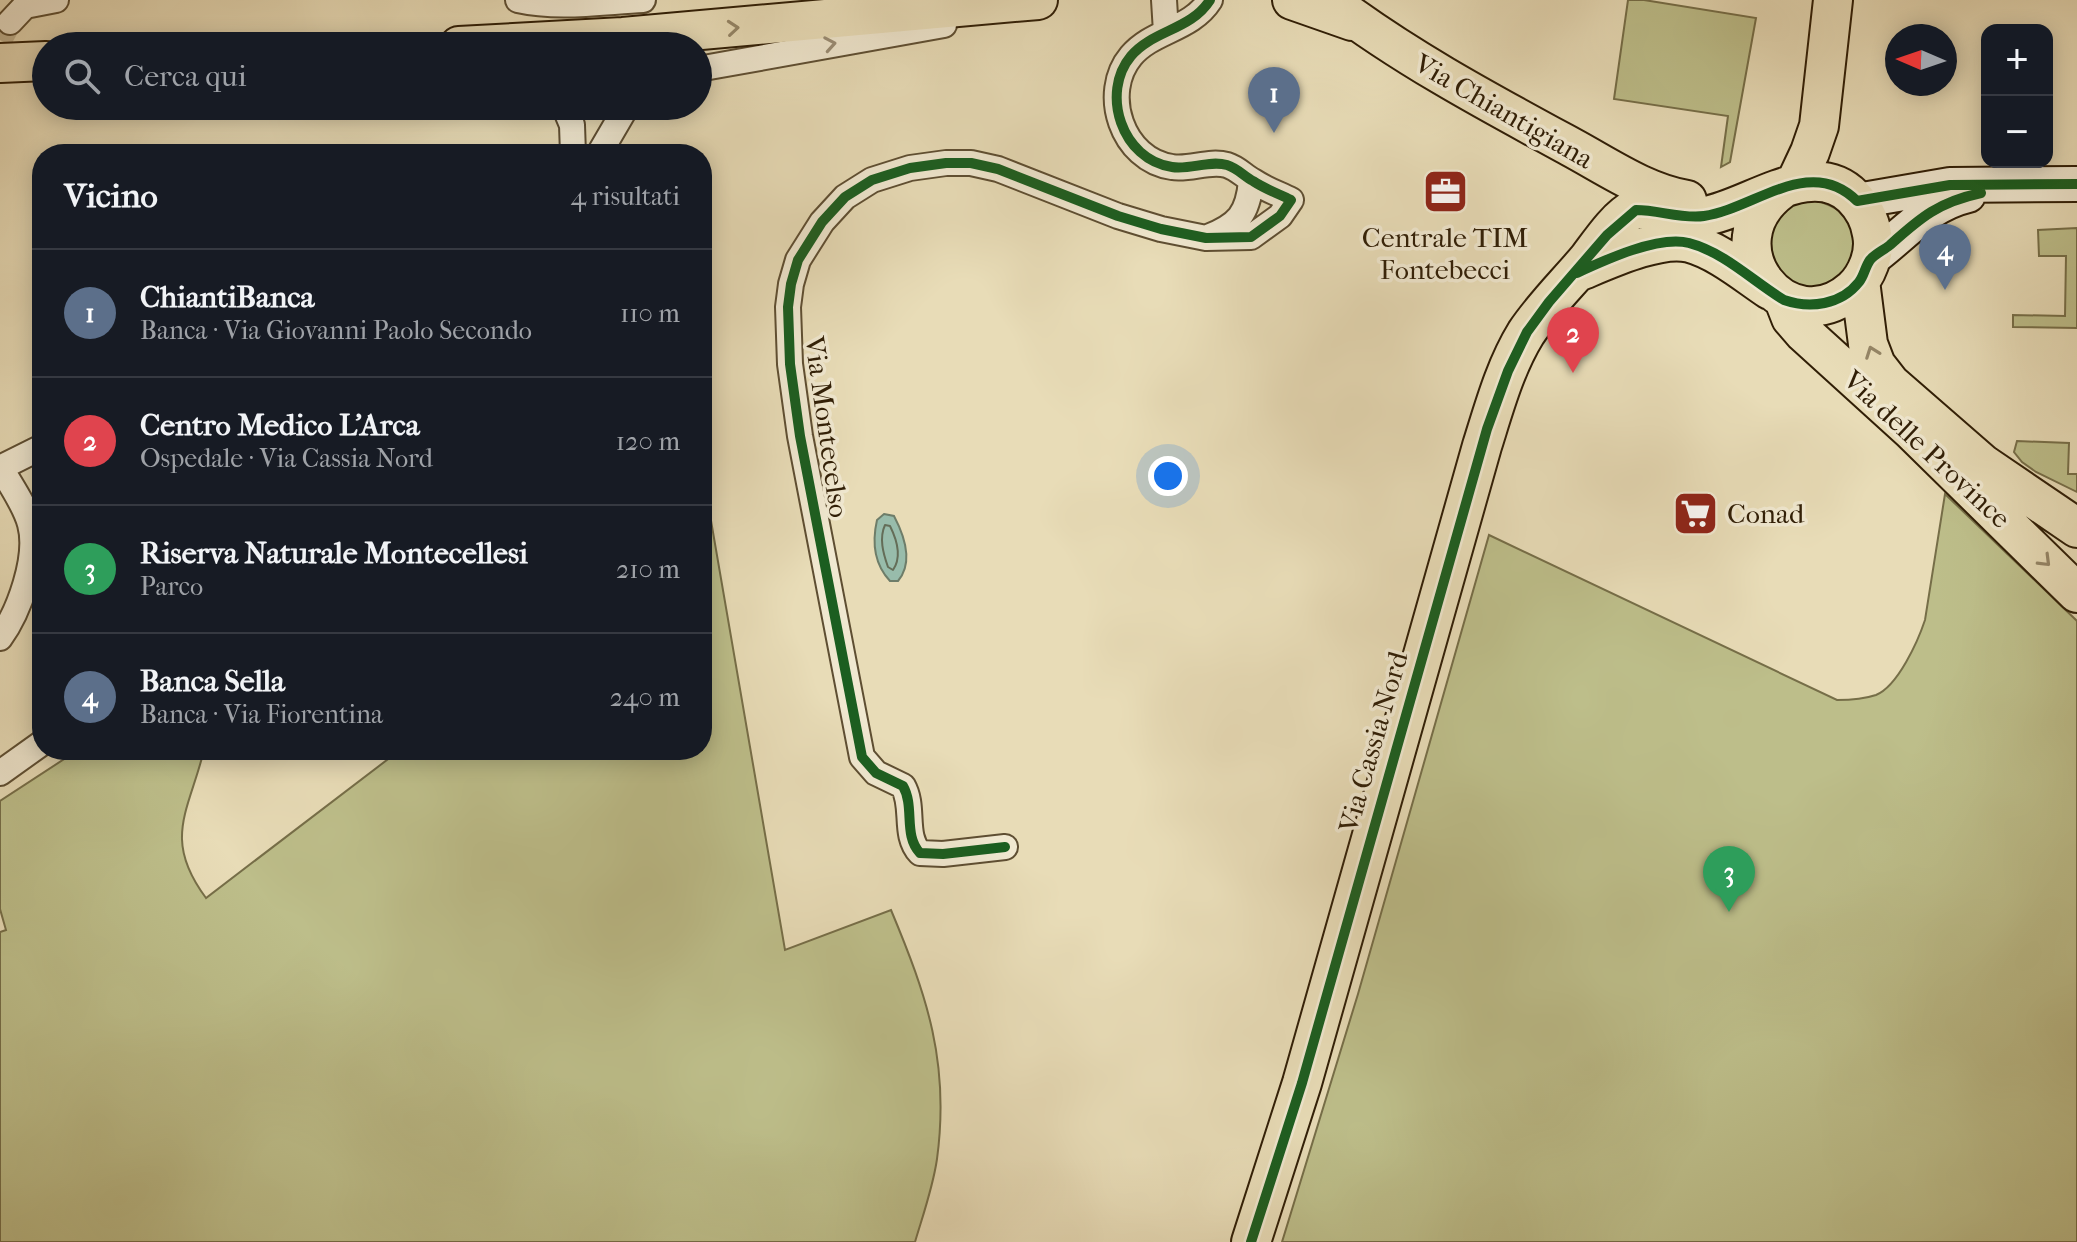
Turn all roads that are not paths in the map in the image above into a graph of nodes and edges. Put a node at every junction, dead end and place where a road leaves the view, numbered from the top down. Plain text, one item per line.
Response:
1 (56, 0) edge
2 (518, 0) edge
3 (643, 0) edge
4 (1038, 0) edge
5 (1164, 0) edge
6 (1210, 0) edge
7 (1292, 0) edge
8 (1329, 0) edge
9 (1833, 0) edge
10 (982, 7) junction
11 (10, 22) tunnel mouth
12 (1359, 24) junction
13 (683, 32) edge
14 (1166, 32) junction
15 (32, 62) edge
16 (0, 63) edge
17 (712, 67) edge
18 (570, 120) edge
19 (619, 120) edge
20 (1819, 126) junction
21 (573, 144) edge
22 (605, 144) edge
23 (1597, 161) junction
24 (1251, 181) junction
25 (2077, 184) edge
26 (2020, 186) junction
27 (1776, 190) junction
28 (1848, 194) junction
29 (1628, 214) junction
30 (1206, 238) junction
31 (1670, 241) junction
32 (1865, 271) junction
33 (1576, 273) junction
34 (1777, 295) junction
35 (32, 452) edge
36 (1, 468) edge
37 (2077, 528) edge
38 (2077, 593) edge
39 (0, 638) edge
40 (32, 750) edge
41 (0, 773) edge
42 (1005, 847) dead end
43 (1251, 1242) edge

1 - 11 street
2 - 3 street
4 - 10 main road
5 - 14 street
6 - 14 street
7 - 12 main road, Via Chiantigiana
8 - 12 main road, Via Chiantigiana
9 - 20 main road
13 -> 10 main road
17 -> 10 street
12 - 23 main road, Via Chiantigiana
14 - 24 street
15 - 16 main road
18 - 21 street
19 - 22 street
20 - 27 main road
20 - 28 main road
23 - 27 main road
23 - 29 main road, Via Chiantigiana
24 - 30 street
24 - 30 street, Via Montecelso
25 - 26 main road
26 - 28 main road
26 - 32 main road
27 - 28 main road
27 - 29 main road
27 - 34 main road
28 - 32 main road
29 - 31 main road, Via Chiantigiana
29 - 33 main road, Via Cassia Nord
30 - 42 street, Via Montecelso
31 - 33 main road, Via Cassia Nord
31 - 34 main road
32 - 34 main road
37 -> 32 main road, Via delle Province
33 - 43 main road, Via Cassia Nord
34 -> 38 main road, Via delle Province
35 - 36 street
36 - 39 street
40 - 41 street

